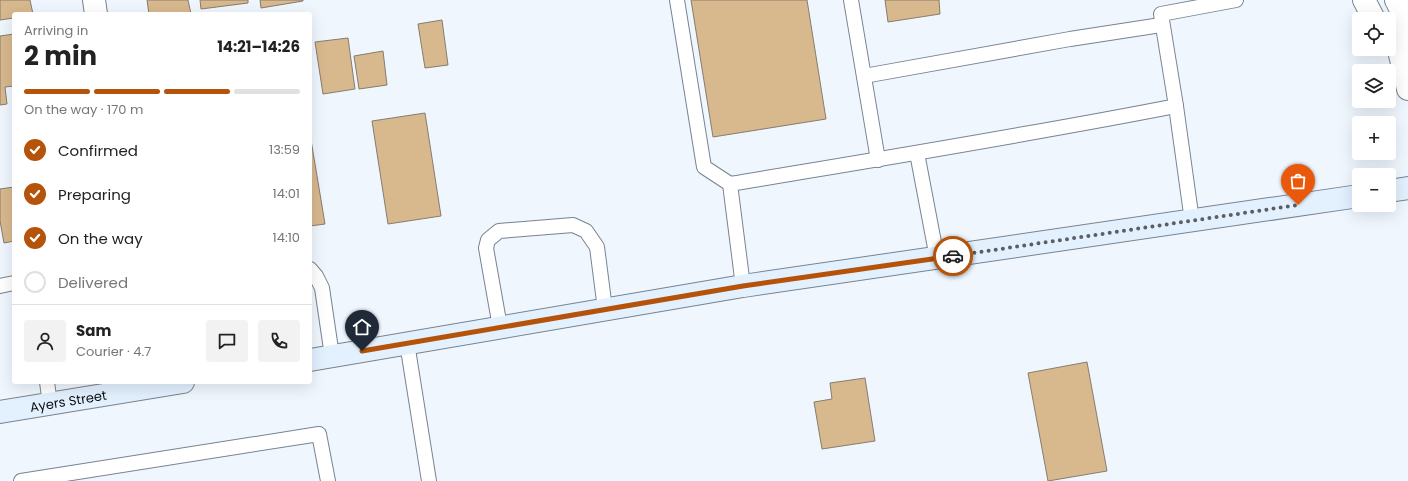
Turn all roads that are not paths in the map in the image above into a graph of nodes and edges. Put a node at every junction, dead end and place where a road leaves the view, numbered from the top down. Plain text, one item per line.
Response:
1 (94, 0) edge
2 (677, 0) edge
3 (851, 0) edge
4 (1236, 0) edge
5 (1364, 0) edge
6 (1396, 0) edge
7 (96, 12) edge
8 (1370, 12) edge
9 (1162, 25) junction
10 (1396, 35) edge
11 (1396, 49) edge
12 (864, 76) junction
13 (1408, 89) edge
14 (1176, 106) junction
15 (917, 153) junction
16 (878, 160) junction
17 (730, 184) junction
18 (1408, 188) edge
19 (1396, 190) edge
20 (1352, 197) edge
21 (1192, 221) junction
22 (936, 258) junction
23 (312, 271) edge
24 (12, 283) edge
25 (0, 286) edge
26 (743, 286) junction
27 (605, 309) junction
28 (500, 327) junction
29 (408, 343) junction
30 (332, 356) junction
31 (312, 360) edge
32 (47, 384) edge
33 (162, 384) edge
34 (151, 385) edge
35 (50, 404) junction
36 (0, 412) edge
37 (21, 481) edge
38 (328, 481) edge
39 (429, 481) edge

1 - 7 street
2 - 17 lane
3 - 12 lane
4 - 9 lane
5 - 8 street
6 - 10 street
9 - 12 lane
9 - 14 lane
11 - 13 street
12 - 16 lane
14 - 15 lane
14 - 21 lane
15 - 16 lane
15 - 22 lane
16 - 17 lane
17 - 26 lane
18 - 19 main road
20 - 21 main road
21 - 22 main road
22 - 26 main road
23 - 30 lane
24 - 25 lane
26 - 27 main road
27 - 28 main road
27 - 28 lane
28 - 29 main road
29 - 30 main road
29 - 39 lane
30 - 31 main road
32 - 35 lane
33 - 34 main road, Ayers Street
34 - 35 main road, Ayers Street
35 - 36 main road, Ayers Street
37 - 38 lane

